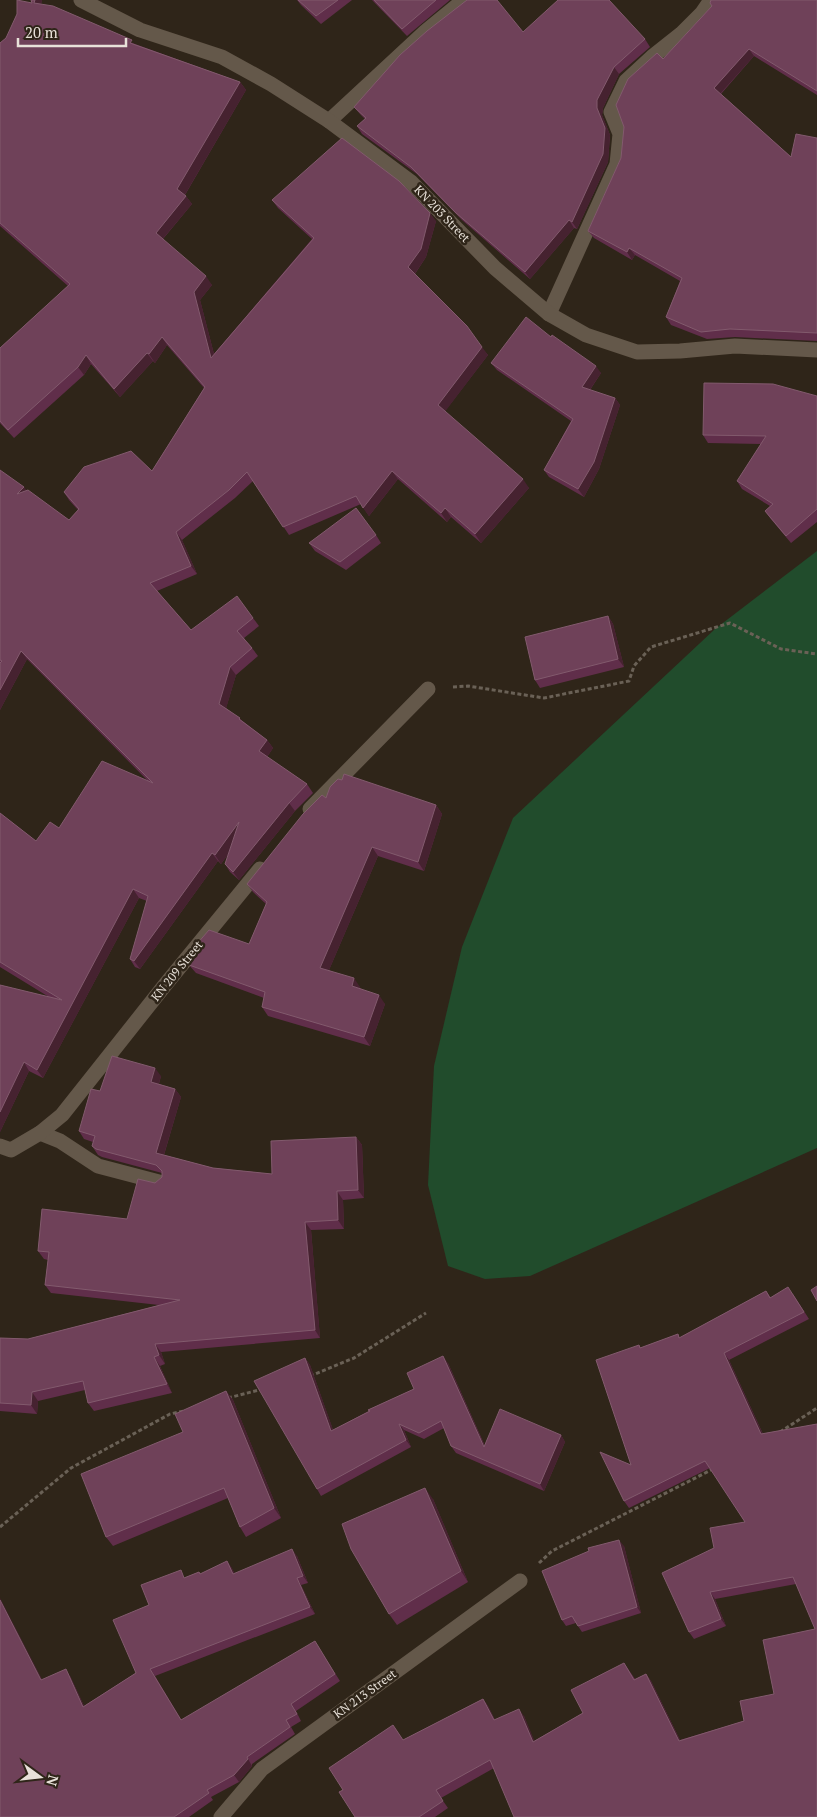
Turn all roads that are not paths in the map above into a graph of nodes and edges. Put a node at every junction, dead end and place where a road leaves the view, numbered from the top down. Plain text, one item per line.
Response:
1 (81, 0) edge
2 (467, 0) edge
3 (711, 0) edge
4 (329, 121) junction
5 (549, 314) junction
6 (817, 350) edge
7 (428, 689) road end
8 (302, 817) edge
9 (271, 855) edge
10 (40, 1133) junction
11 (0, 1146) edge
12 (160, 1182) edge
13 (520, 1581) road end
14 (221, 1817) edge

1 - 4 street, KN 203 Street
2 - 4 street
3 - 5 street
4 - 5 street, KN 203 Street
5 - 6 street, KN 203 Street
7 - 8 street
9 - 10 street, KN 209 Street
10 - 11 street, KN 209 Street
10 - 12 street
13 - 14 street, KN 213 Street

